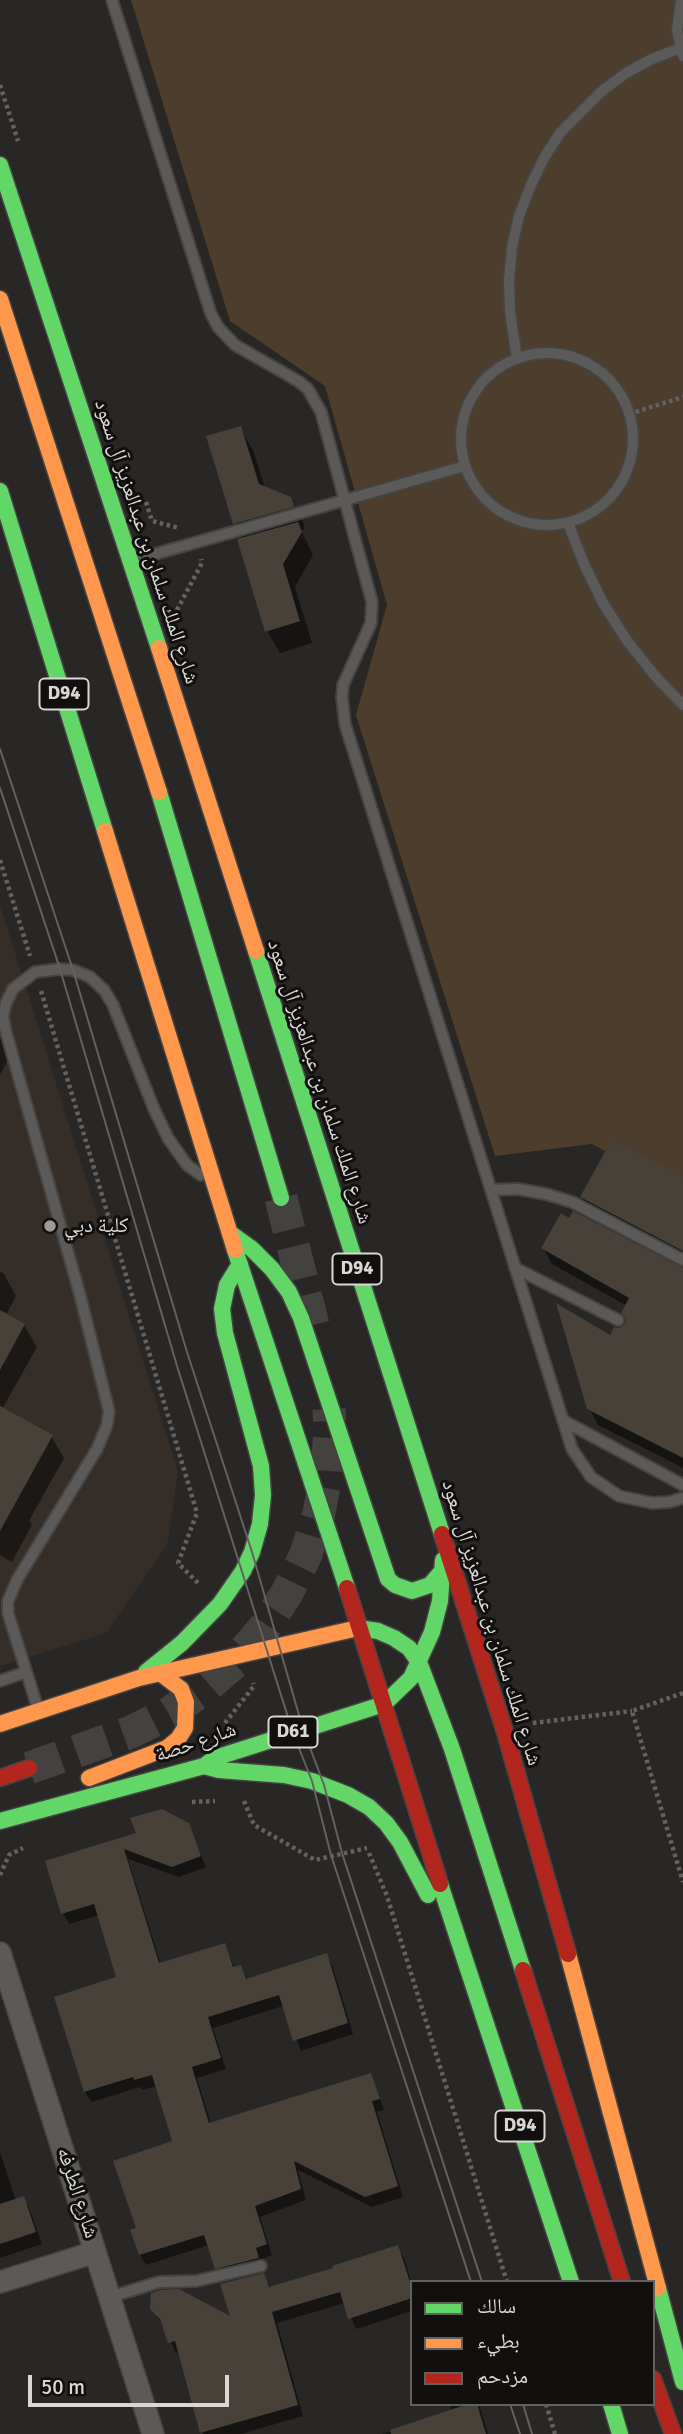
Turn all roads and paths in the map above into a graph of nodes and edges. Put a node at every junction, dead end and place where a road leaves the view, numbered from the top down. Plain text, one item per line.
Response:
1 (112, 0) edge
2 (681, 0) edge
3 (681, 52) edge
4 (0, 165) edge
5 (0, 299) edge
6 (517, 359) junction
7 (683, 397) edge
8 (629, 414) junction
9 (465, 466) junction
10 (1, 495) edge
11 (345, 500) junction
12 (568, 523) junction
13 (131, 561) junction
14 (683, 705) edge
15 (0, 860) edge
16 (35, 972) junction
17 (215, 1184) junction
18 (491, 1190) junction
19 (281, 1198) tunnel mouth
20 (230, 1233) junction
21 (683, 1260) edge
22 (240, 1264) junction
23 (515, 1268) junction
24 (618, 1320) dead end
25 (564, 1422) junction
26 (683, 1485) edge
27 (683, 1498) edge
28 (441, 1533) junction
29 (178, 1563) dead end
30 (443, 1570) junction
31 (360, 1628) junction
32 (419, 1661) junction
33 (26, 1672) junction
34 (160, 1673) junction
35 (139, 1678) junction
36 (0, 1681) edge
37 (683, 1693) edge
38 (384, 1704) junction
39 (39, 1711) junction
40 (632, 1711) junction
41 (423, 1716) dead end
42 (0, 1724) edge
43 (405, 1724) dead end
44 (529, 1724) dead end
45 (452, 1749) junction
46 (401, 1764) junction
47 (204, 1766) junction
48 (29, 1768) tunnel mouth
49 (0, 1777) edge
50 (55, 1806) junction
51 (21, 1816) junction
52 (0, 1822) edge
53 (0, 1839) edge
54 (367, 1848) dead end
55 (683, 1882) edge
56 (0, 1952) edge
57 (469, 1971) junction
58 (95, 2252) junction
59 (261, 2266) dead end
60 (507, 2280) edge
61 (569, 2280) edge
62 (621, 2280) edge
63 (0, 2282) edge
64 (110, 2297) junction
65 (683, 2382) edge
66 (655, 2384) edge
67 (547, 2406) edge
68 (612, 2406) edge
69 (153, 2434) edge
70 (555, 2434) edge
71 (620, 2434) edge
72 (673, 2434) edge

1 - 11 lane
2 - 3 lane
3 - 6 lane
4 - 13 main road, شارع الملك سلمان بن عبدالعزيز آل سعود / D94
5 - 19 main road
6 - 8 lane
6 - 9 lane
7 - 8 path
8 - 12 lane
9 - 11 lane
9 - 12 lane
10 - 17 main road, D94
11 - 13 lane
11 - 18 lane
12 - 14 lane
13 - 28 main road, شارع الملك سلمان بن عبدالعزيز آل سعود / D94
15 - 16 path
16 - 17 lane
16 - 29 path
16 - 33 lane
17 - 20 main road, D94
18 - 21 lane
18 - 23 lane
20 - 22 main road, D94
20 - 30 main road
22 - 31 main road, D94
22 - 35 main road
23 - 24 lane
23 - 25 lane
25 - 26 lane
25 - 27 lane
28 - 30 main road, شارع حصة / D61
28 - 65 main road, شارع الملك سلمان بن عبدالعزيز آل سعود / D94
30 - 32 main road, شارع حصة / D61
31 - 32 main road
31 - 34 main road
31 - 38 main road, D94
32 - 38 main road, شارع حصة / D61
32 - 45 main road
33 - 36 lane
33 - 39 lane
34 - 35 main road
34 - 50 main road
35 - 39 main road
37 - 40 path
38 - 46 main road, D94
38 - 47 main road, شارع حصة / D61
39 - 42 main road
40 - 44 path
40 - 55 path
41 - 45 main road
43 - 46 main road
45 - 62 main road
46 - 57 main road, D94
47 - 50 main road, شارع حصة / D61
47 - 57 main road
48 - 49 main road
50 - 51 main road, شارع حصة / D61
51 - 52 main road, شارع حصة / D61
51 - 53 street
54 - 60 path
56 - 58 street, شارع الطرفه
57 - 61 main road, D94
58 - 63 street
58 - 64 street, شارع الطرفه
59 - 64 lane
64 - 69 street, شارع الطرفه
66 - 72 main road
67 - 70 path
68 - 71 main road

